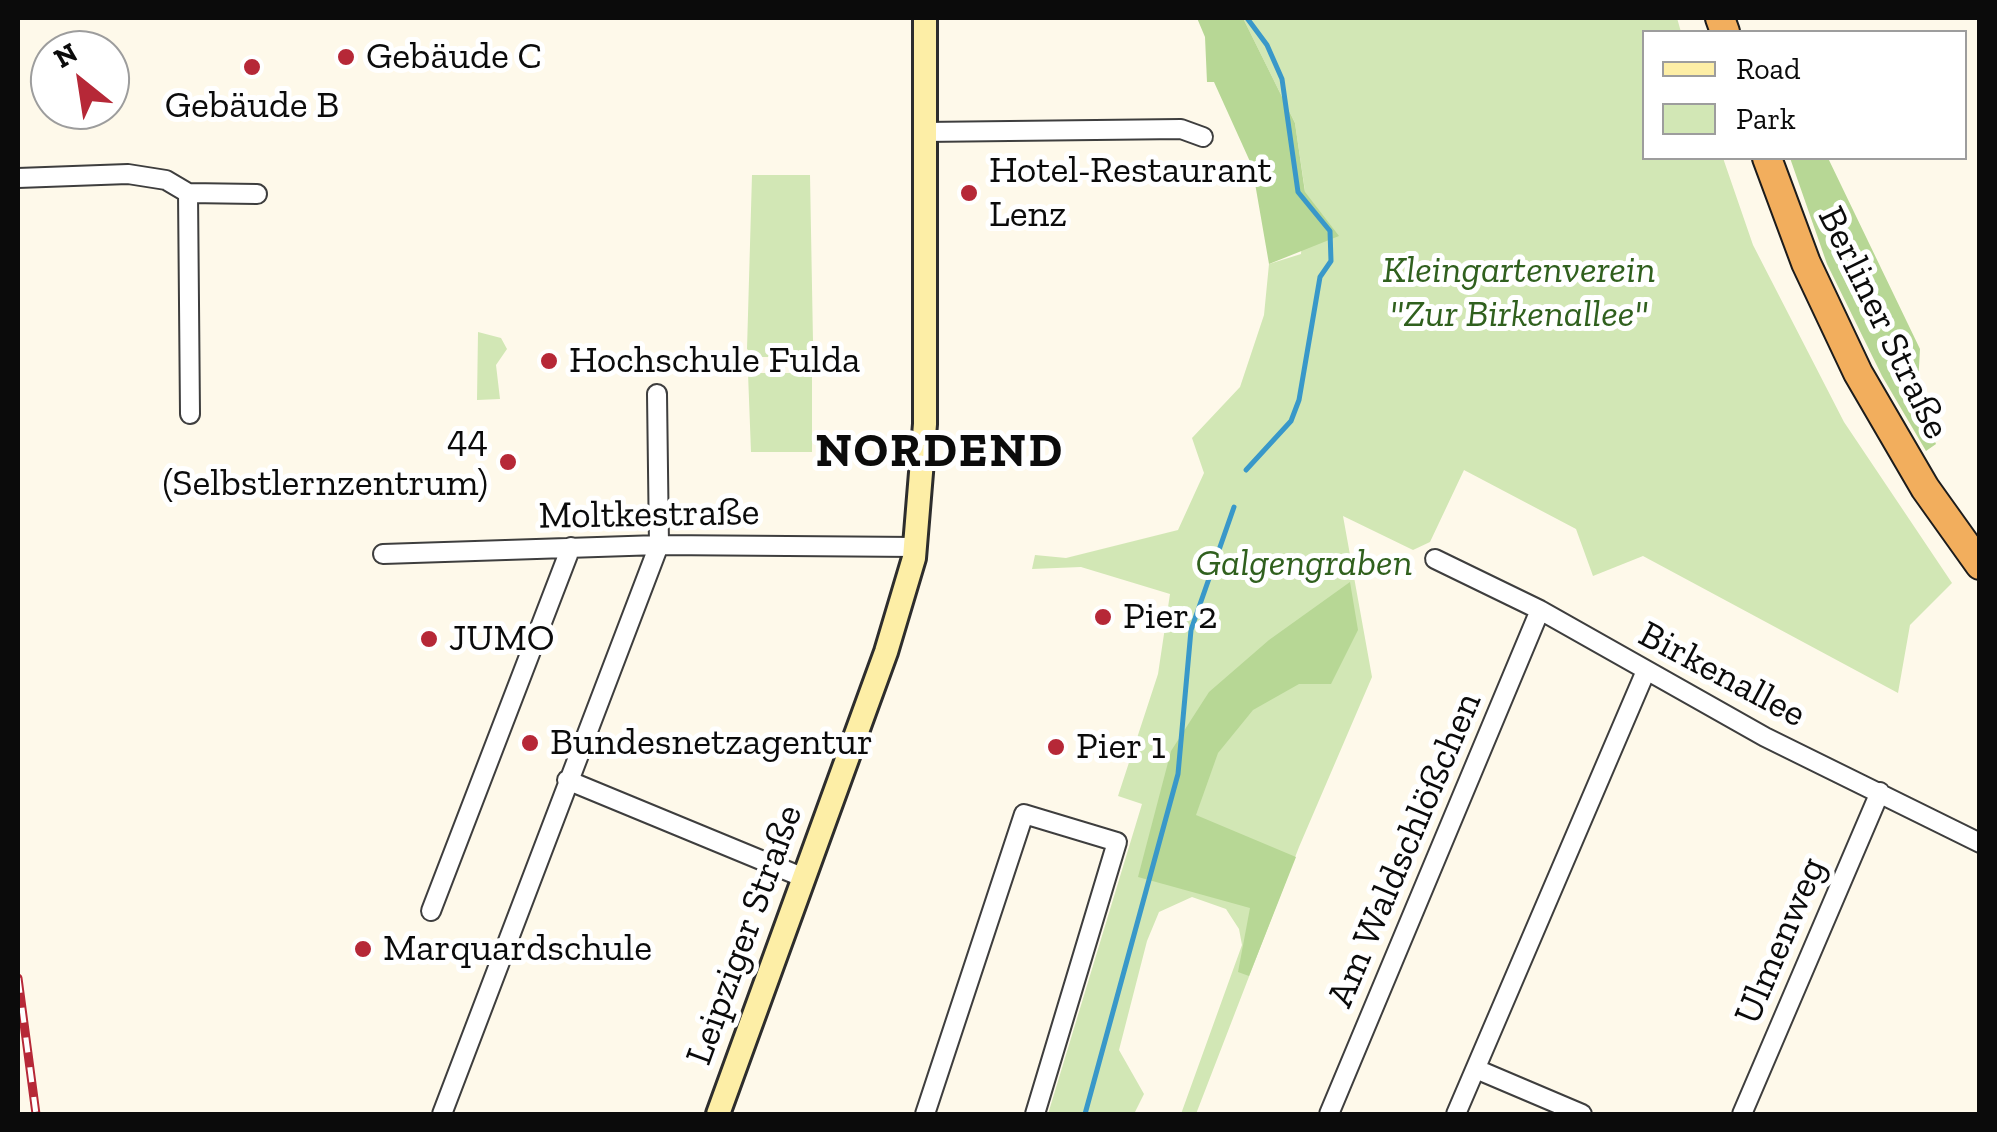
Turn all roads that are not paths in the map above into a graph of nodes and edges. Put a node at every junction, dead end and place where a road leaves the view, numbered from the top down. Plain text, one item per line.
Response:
1 (925, 18) edge
2 (924, 132) junction
3 (1203, 137) dead end
4 (1768, 160) edge
5 (18, 178) edge
6 (186, 190) junction
7 (257, 194) dead end
8 (657, 394) dead end
9 (190, 414) dead end
10 (658, 545) junction
11 (571, 547) junction
12 (916, 547) junction
13 (384, 554) dead end
14 (1436, 559) dead end
15 (1980, 566) edge
16 (1540, 610) junction
17 (1644, 673) junction
18 (567, 780) junction
19 (1880, 792) junction
20 (1980, 844) edge
21 (802, 877) junction
22 (431, 912) dead end
23 (1476, 1069) junction
24 (442, 1114) edge
25 (718, 1114) edge
26 (925, 1114) edge
27 (1035, 1114) edge
28 (1329, 1114) edge
29 (1456, 1114) edge
30 (1582, 1114) edge
31 (1742, 1114) edge

1 - 2 main road, Leipziger Straße
2 - 3 street
2 - 12 main road, Leipziger Straße
4 - 15 highway, Berliner Straße
5 - 6 street
6 - 7 street
6 - 9 street
8 - 10 street
10 - 11 street, Moltkestraße
10 - 12 street, Moltkestraße
10 - 18 street
11 - 13 street, Moltkestraße
11 - 22 street
12 - 21 main road, Leipziger Straße
14 - 16 street, Birkenallee
16 - 17 street, Birkenallee
16 - 28 street, Am Waldschlößchen
17 - 19 street, Birkenallee
17 - 23 street
18 - 21 street
18 - 24 street
19 - 20 street, Birkenallee
19 - 31 street, Ulmenweg
21 - 25 main road, Leipziger Straße
23 - 29 street
23 - 30 street
26 - 27 street

